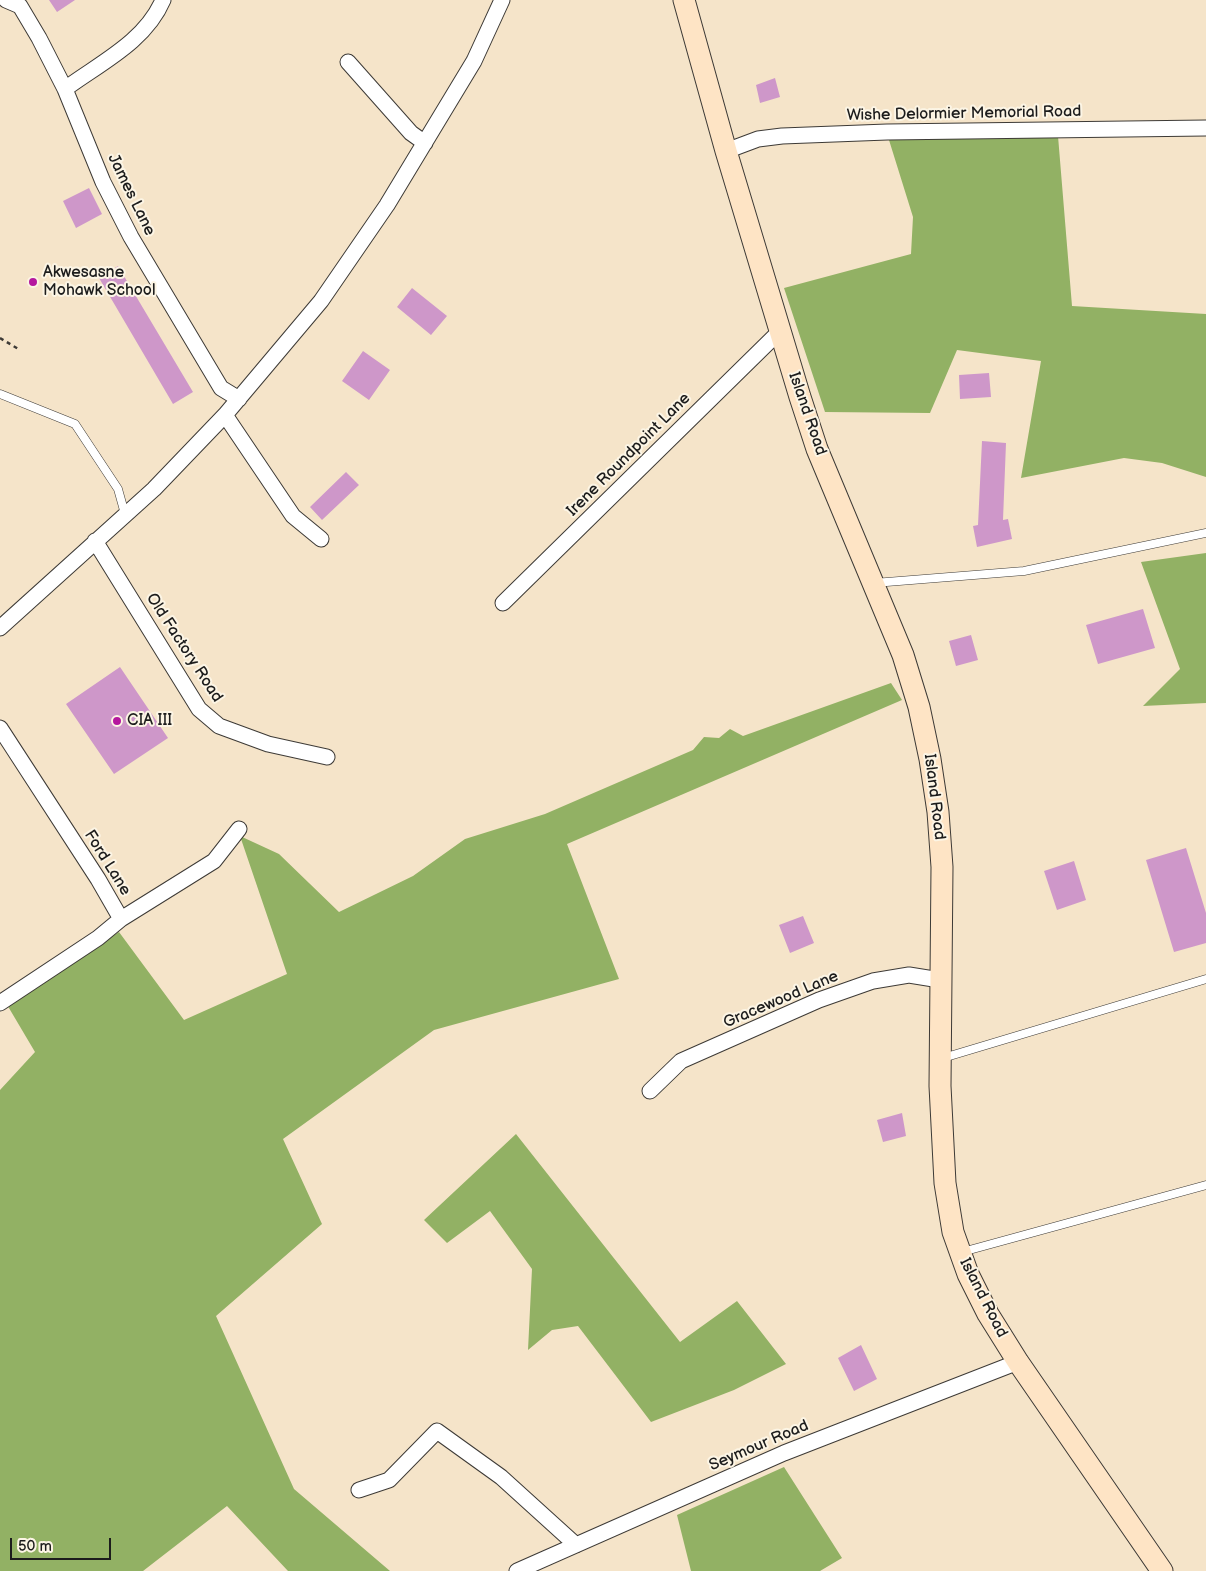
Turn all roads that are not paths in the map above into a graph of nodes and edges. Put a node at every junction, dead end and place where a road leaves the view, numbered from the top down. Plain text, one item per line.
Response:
1 (6, 0) edge
2 (154, 0) edge
3 (163, 0) edge
4 (502, 0) edge
5 (684, 0) edge
6 (156, 16) junction
7 (348, 62) dead end
8 (64, 90) junction
9 (1206, 128) edge
10 (425, 143) junction
11 (726, 152) junction
12 (780, 331) junction
13 (0, 394) edge
14 (239, 399) junction
15 (225, 415) junction
16 (125, 514) junction
17 (1206, 533) edge
18 (321, 539) dead end
19 (95, 541) junction
20 (874, 583) junction
21 (503, 603) dead end
22 (0, 628) edge
23 (0, 728) edge
24 (327, 757) dead end
25 (239, 829) dead end
26 (121, 919) junction
27 (1206, 979) edge
28 (940, 980) junction
29 (0, 1003) edge
30 (941, 1059) junction
31 (650, 1091) dead end
32 (1206, 1185) edge
33 (960, 1253) junction
34 (1018, 1362) junction
35 (359, 1490) dead end
36 (576, 1545) junction
37 (517, 1571) edge
38 (1162, 1571) edge

1 - 8 street, James Lane
2 - 6 street
3 - 6 street
4 - 10 street
5 - 11 street, Island Road
6 - 8 street
7 - 10 street
8 - 14 street, James Lane
9 - 11 street, Wishe Delormier Memorial Road
10 - 14 street
11 - 12 street, Island Road
12 - 20 street, Island Road
12 - 21 street, Irene Roundpoint Lane
13 - 16 lane
14 - 15 street
15 - 16 street
15 - 18 street
16 - 19 street
17 - 20 lane
19 - 22 street
19 - 24 street, Old Factory Road
20 - 28 street, Island Road
23 - 26 street, Ford Lane
25 - 26 street
26 - 29 street, Ford Lane
27 - 30 lane
28 - 30 street, Island Road
28 - 31 street, Gracewood Lane
30 - 33 street, Island Road
32 - 33 lane
33 - 34 street, Island Road
34 - 36 street, Seymour Road
34 - 38 street, Island Road
35 - 36 street
36 - 37 street, Seymour Road

